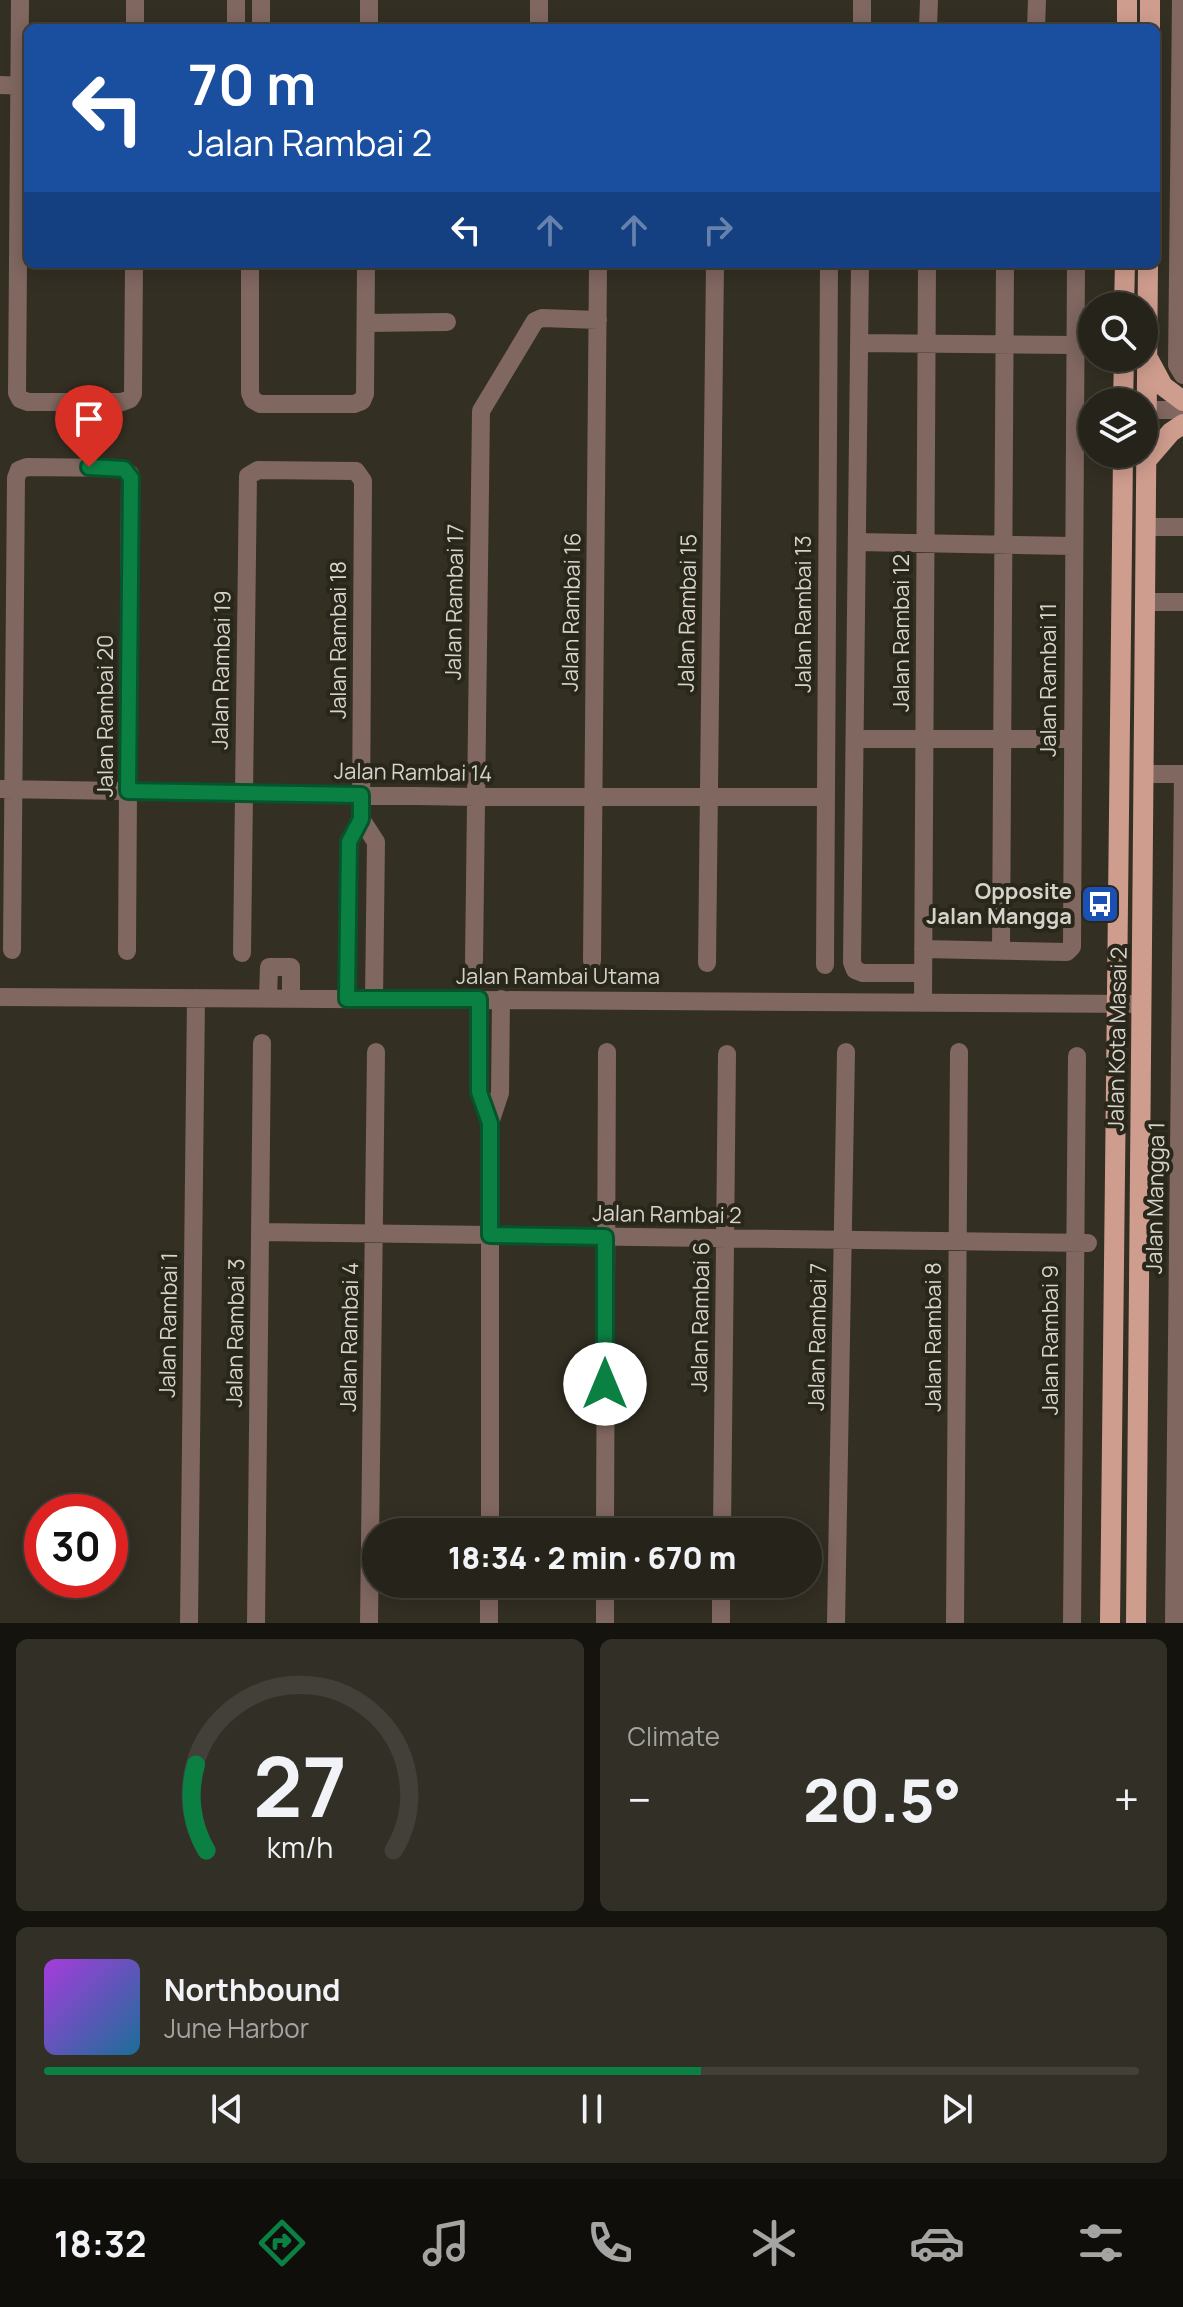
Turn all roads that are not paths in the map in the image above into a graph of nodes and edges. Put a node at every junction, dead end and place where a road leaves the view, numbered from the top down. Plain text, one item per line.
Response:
1 (20, 0) edge
2 (135, 0) edge
3 (236, 0) edge
4 (261, 0) edge
5 (369, 0) edge
6 (539, 0) edge
7 (862, 0) edge
8 (929, 0) edge
9 (1037, 0) edge
10 (1127, 0) edge
11 (1150, 0) edge
12 (1181, 0) edge
13 (135, 24) edge
14 (236, 24) edge
15 (261, 24) edge
16 (369, 24) edge
17 (539, 24) edge
18 (862, 24) edge
19 (928, 24) edge
20 (1036, 24) edge
21 (1127, 24) edge
22 (1150, 24) edge
23 (1182, 56) edge
24 (0, 85) edge
25 (24, 86) edge
26 (1181, 198) edge
27 (134, 268) edge
28 (250, 268) edge
29 (366, 268) edge
30 (598, 268) edge
31 (715, 268) edge
32 (829, 268) edge
33 (860, 268) edge
34 (927, 268) edge
35 (1005, 268) edge
36 (1076, 268) edge
37 (1125, 268) edge
38 (1148, 268) edge
39 (1124, 292) edge
40 (1148, 292) edge
41 (598, 320) junction
42 (447, 322) dead end
43 (366, 323) junction
44 (859, 343) junction
45 (927, 344) junction
46 (1004, 345) junction
47 (1075, 345) junction
48 (1156, 372) edge
49 (1183, 375) edge
50 (1183, 401) edge
51 (1158, 410) edge
52 (1183, 410) edge
53 (1183, 424) edge
54 (1158, 446) edge
55 (1123, 468) edge
56 (1146, 468) edge
57 (363, 484) joint
58 (1146, 527) junction
59 (1183, 527) edge
60 (857, 542) junction
61 (926, 543) junction
62 (1003, 545) junction
63 (1073, 546) junction
64 (1145, 602) junction
65 (1183, 602) edge
66 (925, 738) junction
67 (1002, 738) junction
68 (855, 739) junction
69 (1071, 739) junction
70 (1143, 774) junction
71 (1183, 774) edge
72 (6, 790) edge
73 (128, 791) junction
74 (243, 793) junction
75 (361, 795) junction
76 (476, 797) junction
77 (593, 797) junction
78 (709, 797) junction
79 (826, 797) junction
80 (361, 819) junction
81 (348, 886) junction
82 (376, 886) junction
83 (1182, 935) edge
84 (923, 949) junction
85 (12, 950) dead end
86 (1001, 950) junction
87 (127, 951) dead end
88 (242, 953) dead end
89 (474, 961) dead end
90 (592, 961) dead end
91 (707, 963) dead end
92 (825, 965) dead end
93 (923, 973) junction
94 (0, 997) edge
95 (196, 998) junction
96 (268, 998) junction
97 (291, 998) junction
98 (347, 999) junction
99 (374, 999) junction
100 (479, 999) junction
101 (501, 999) junction
102 (923, 1002) junction
103 (1117, 1004) junction
104 (1141, 1004) junction
105 (262, 1043) dead end
106 (376, 1052) dead end
107 (607, 1052) dead end
108 (846, 1052) dead end
109 (959, 1052) dead end
110 (727, 1054) dead end
111 (1077, 1056) dead end
112 (1181, 1096) edge
113 (490, 1123) junction
114 (260, 1232) junction
115 (374, 1234) junction
116 (490, 1235) junction
117 (605, 1237) junction
118 (725, 1238) junction
119 (843, 1240) junction
120 (958, 1242) junction
121 (1081, 1243) junction
122 (1180, 1316) edge
123 (1112, 1444) junction
124 (1137, 1444) junction
125 (490, 1518) edge
126 (605, 1518) edge
127 (722, 1518) edge
128 (1179, 1542) edge
129 (489, 1598) edge
130 (605, 1598) edge
131 (721, 1598) edge
132 (189, 1623) edge
133 (256, 1623) edge
134 (369, 1623) edge
135 (489, 1623) edge
136 (605, 1623) edge
137 (721, 1623) edge
138 (836, 1623) edge
139 (955, 1623) edge
140 (1072, 1623) edge
141 (1110, 1623) edge
142 (1136, 1623) edge
143 (1174, 1623) edge

1 - 25 street
2 - 13 street
3 - 14 street
4 - 15 street
5 - 16 street
6 - 17 street
7 - 18 street
8 - 19 street
9 - 20 street
10 - 21 main road
11 - 22 main road
12 - 23 street
23 - 26 street
24 - 25 street
25 - 27 street
26 - 49 street
28 - 43 street
29 - 43 street
30 - 41 street, Jalan Rambai 16
31 - 78 street, Jalan Rambai 15
32 - 79 street, Jalan Rambai 13
33 - 44 street
34 - 45 street, Jalan Rambai 12
35 - 46 street
36 - 47 street, Jalan Rambai 11
37 - 39 main road
38 - 40 main road, Jalan Kota Masai 2
41 - 76 street, Jalan Rambai 17
41 - 77 street, Jalan Rambai 16
42 - 43 street
44 - 45 street
44 - 60 street
45 - 46 street
45 - 61 street, Jalan Rambai 12
46 - 47 street
46 - 62 street
47 - 63 street, Jalan Rambai 11
48 - 50 main road
51 - 52 street
53 - 54 main road
55 - 103 main road, Jalan Kota Masai 2
56 - 58 main road, Jalan Kota Masai 2
57 - 74 street, Jalan Rambai 19
57 - 75 street, Jalan Rambai 18
58 - 59 street
58 - 64 main road, Jalan Kota Masai 2
60 - 61 street
60 - 68 street
61 - 62 street
61 - 66 street, Jalan Rambai 12
62 - 63 street
62 - 67 street
63 - 69 street, Jalan Rambai 11
64 - 65 street
64 - 70 main road, Jalan Kota Masai 2
66 - 67 street
66 - 68 street
66 - 84 street, Jalan Rambai 12
67 - 69 street
67 - 86 street
68 - 93 street
69 - 86 street, Jalan Rambai 11
70 - 71 street
70 - 104 main road, Jalan Kota Masai 2
71 - 83 street, Jalan Mangga 1
72 - 73 street, Jalan Rambai 14
72 - 73 street, Jalan Rambai 20
72 - 85 street
73 - 74 street, Jalan Rambai 14
73 - 87 street, Jalan Rambai 20
74 - 75 street, Jalan Rambai 14
74 - 88 street, Jalan Rambai 19
75 - 76 street, Jalan Rambai 14
75 - 80 street, Jalan Rambai 18
76 - 77 street, Jalan Rambai 14
76 - 89 street, Jalan Rambai 17
77 - 78 street, Jalan Rambai 14
77 - 90 street, Jalan Rambai 16
78 - 79 street, Jalan Rambai 14
78 - 91 street, Jalan Rambai 15
79 - 92 street, Jalan Rambai 13
80 - 81 street
80 - 82 street
81 - 82 street
81 - 98 street
82 - 99 street
83 - 112 street, Jalan Mangga 1
84 - 86 street, Jalan Rambai 11
84 - 93 street, Jalan Rambai 12
93 - 102 street, Jalan Rambai 12
94 - 95 street, Jalan Rambai Utama
95 - 96 street, Jalan Rambai Utama
95 - 132 street, Jalan Rambai 1
96 - 97 street, Jalan Rambai Utama
96 - 97 street
97 - 98 street, Jalan Rambai Utama
98 - 99 street, Jalan Rambai Utama
99 - 100 street, Jalan Rambai Utama
100 - 101 street, Jalan Rambai Utama
100 - 113 street
101 - 102 street, Jalan Rambai Utama
101 - 113 street
102 - 103 street, Jalan Rambai Utama
103 - 104 street, Jalan Rambai Utama
103 - 123 main road, Jalan Kota Masai 2
104 - 124 main road, Jalan Kota Masai 2
105 - 114 street, Jalan Rambai 3
106 - 115 street, Jalan Rambai 4
107 - 117 street
108 - 119 street, Jalan Rambai 7
109 - 120 street, Jalan Rambai 8
110 - 118 street, Jalan Rambai 6
111 - 121 street, Jalan Rambai 9
112 - 122 street, Jalan Mangga 1
113 - 116 street
114 - 115 street, Jalan Rambai 2
114 - 133 street, Jalan Rambai 3
115 - 116 street, Jalan Rambai 2
115 - 134 street, Jalan Rambai 4
116 - 117 street, Jalan Rambai 2
116 - 125 street
117 - 118 street, Jalan Rambai 2
117 - 126 street
118 - 119 street, Jalan Rambai 2
118 - 127 street, Jalan Rambai 6
119 - 120 street, Jalan Rambai 2
119 - 138 street, Jalan Rambai 7
120 - 121 street, Jalan Rambai 2
120 - 139 street, Jalan Rambai 8
121 - 140 street, Jalan Rambai 9
122 - 128 street, Jalan Mangga 1
123 - 124 main road
123 - 141 main road, Jalan Kota Masai 2
124 - 142 main road, Jalan Kota Masai 2
128 - 143 street, Jalan Mangga 1
129 - 135 street
130 - 136 street
131 - 137 street

